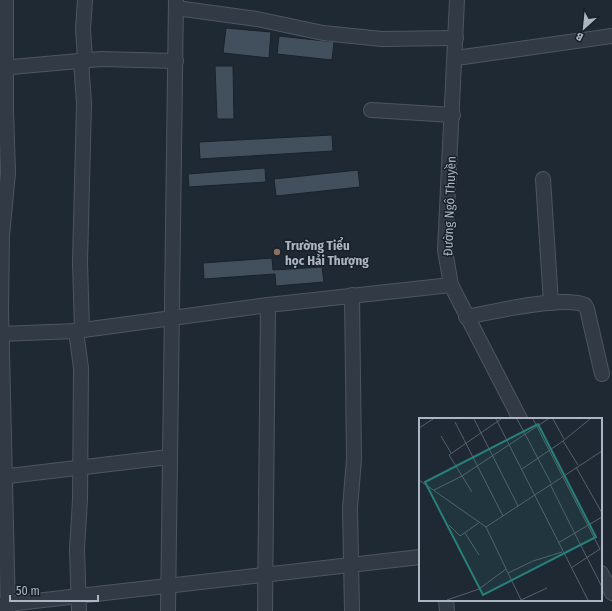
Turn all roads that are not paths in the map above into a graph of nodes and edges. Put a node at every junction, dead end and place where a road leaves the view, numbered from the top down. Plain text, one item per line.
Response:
1 (6, 0) edge
2 (85, 0) edge
3 (457, 0) edge
4 (176, 4) edge
5 (612, 36) edge
6 (456, 38) junction
7 (456, 58) junction
8 (83, 60) junction
9 (176, 61) junction
10 (3, 67) edge
11 (371, 110) dead end
12 (452, 115) junction
13 (543, 179) dead end
14 (451, 285) junction
15 (352, 295) junction
16 (551, 303) junction
17 (268, 305) junction
18 (466, 317) junction
19 (172, 318) junction
20 (79, 330) junction
21 (1, 334) edge
22 (602, 374) dead end
23 (519, 418) edge
24 (169, 457) junction
25 (80, 466) junction
26 (2, 477) edge
27 (419, 557) edge
28 (351, 566) junction
29 (265, 575) junction
30 (602, 575) edge
31 (168, 587) junction
32 (612, 593) edge
33 (446, 601) edge
34 (79, 604) edge
35 (5, 607) edge
36 (168, 611) edge
37 (265, 611) edge
38 (352, 611) edge
39 (447, 611) edge

1 - 10 street
2 - 8 street
3 - 6 street, Đường Ngô Thuyền
4 - 6 street
4 - 9 street
5 - 7 street
6 - 7 street, Đường Ngô Thuyền
7 - 12 street, Đường Ngô Thuyền
8 - 9 street
8 - 10 street
8 - 20 street
9 - 19 street
10 - 21 street
11 - 12 street
12 - 14 street, Đường Ngô Thuyền
13 - 16 street
14 - 15 street
14 - 18 street, Đường Ngô Thuyền
15 - 17 street
15 - 28 street
16 - 18 street
16 - 22 street
17 - 19 street
17 - 29 street
18 - 23 street, Đường Ngô Thuyền
19 - 20 street
19 - 24 street
20 - 21 street
20 - 25 street
21 - 26 street
24 - 25 street
24 - 31 street
25 - 26 street
25 - 34 street
26 - 35 street
27 - 28 street
28 - 29 street
28 - 38 street
29 - 31 street
29 - 37 street
30 - 32 street
31 - 34 street
31 - 36 street
33 - 39 street
34 - 35 street

